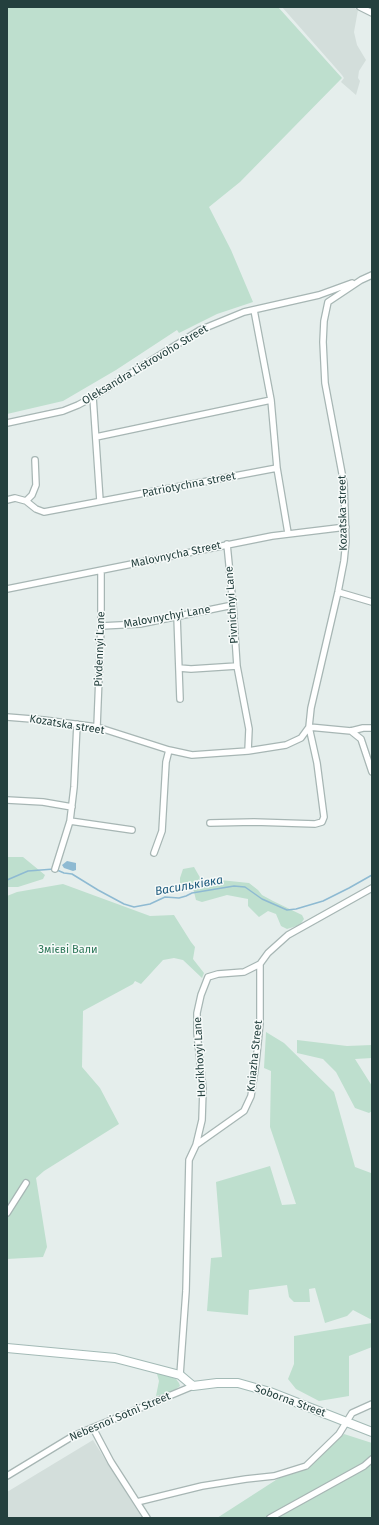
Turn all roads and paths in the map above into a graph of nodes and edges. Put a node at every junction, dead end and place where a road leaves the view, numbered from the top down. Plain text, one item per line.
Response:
1 (360, 7) edge
2 (372, 13) edge
3 (372, 271) edge
4 (372, 275) edge
5 (361, 280) junction
6 (319, 295) junction
7 (328, 302) junction
8 (254, 310) junction
9 (93, 397) junction
10 (271, 400) junction
11 (7, 423) edge
12 (96, 438) junction
13 (35, 460) dead end
14 (277, 468) junction
15 (7, 500) edge
16 (26, 501) junction
17 (100, 501) junction
18 (346, 527) junction
19 (288, 533) junction
20 (228, 544) junction
21 (101, 571) junction
22 (7, 589) edge
23 (338, 592) junction
24 (372, 602) edge
25 (233, 605) junction
26 (177, 616) junction
27 (101, 626) junction
28 (236, 666) junction
29 (179, 668) junction
30 (180, 699) dead end
31 (7, 717) edge
32 (77, 724) junction
33 (97, 727) junction
34 (309, 727) junction
35 (372, 728) edge
36 (350, 731) junction
37 (169, 750) junction
38 (248, 751) junction
39 (372, 772) edge
40 (7, 800) edge
41 (72, 807) junction
42 (70, 821) junction
43 (210, 823) dead end
44 (132, 830) dead end
45 (154, 853) dead end
46 (55, 869) dead end
47 (372, 888) edge
48 (260, 964) junction
49 (196, 1145) junction
50 (26, 1183) dead end
51 (7, 1213) edge
52 (7, 1348) edge
53 (180, 1375) junction
54 (193, 1386) junction
55 (372, 1404) edge
56 (346, 1421) junction
57 (92, 1428) junction
58 (372, 1432) edge
59 (372, 1459) edge
60 (7, 1476) edge
61 (137, 1502) junction
62 (147, 1518) edge
63 (270, 1518) edge

1 - 2 street
3 - 5 street, Oleksandra Listrovoho Street
4 - 5 street
5 - 6 street, Oleksandra Listrovoho Street
5 - 7 street
6 - 7 street
6 - 8 street, Oleksandra Listrovoho Street
7 - 18 street, Kozatska street
8 - 9 street, Oleksandra Listrovoho Street
8 - 10 street
9 - 11 street, Oleksandra Listrovoho Street
9 - 12 street
10 - 12 street
10 - 14 street
12 - 17 street
13 - 16 street
14 - 17 street, Patriotychna street
14 - 19 street
15 - 16 street, Patriotychna street
16 - 17 street, Patriotychna street
18 - 19 street, Malovnycha Street
18 - 23 street, Kozatska street
19 - 20 street, Malovnycha Street
20 - 21 street, Malovnycha Street
20 - 25 street, Pivnichnyi Lane
21 - 22 street, Malovnycha Street
21 - 27 street, Pivdennyi Lane
23 - 24 street
23 - 34 street, Kozatska street
25 - 26 street, Malovnychyi Lane
25 - 28 street, Pivnichnyi Lane
26 - 27 street, Malovnychyi Lane
26 - 29 street
27 - 33 street, Pivdennyi Lane
28 - 29 street
28 - 38 street, Pivnichnyi Lane
29 - 30 street
31 - 32 street, Kozatska street
32 - 33 street, Kozatska street
32 - 41 street
33 - 37 street, Kozatska street
34 - 36 street
34 - 38 street, Kozatska street
34 - 43 street
35 - 36 street
36 - 39 street
37 - 38 street, Kozatska street
37 - 45 street
40 - 41 street
41 - 42 street
42 - 44 street
42 - 46 street
47 - 48 street
48 - 49 street, Kniazha Street
48 - 49 street, Horikhovyi Lane
49 - 53 street
50 - 51 street
52 - 53 main road
53 - 54 main road
54 - 56 main road, Soborna Street
54 - 57 street, Nebesnoi Sotni Street
55 - 56 street
56 - 58 main road, Soborna Street
56 - 61 street
57 - 60 street, Nebesnoi Sotni Street
57 - 61 street
59 - 63 street
61 - 62 street

